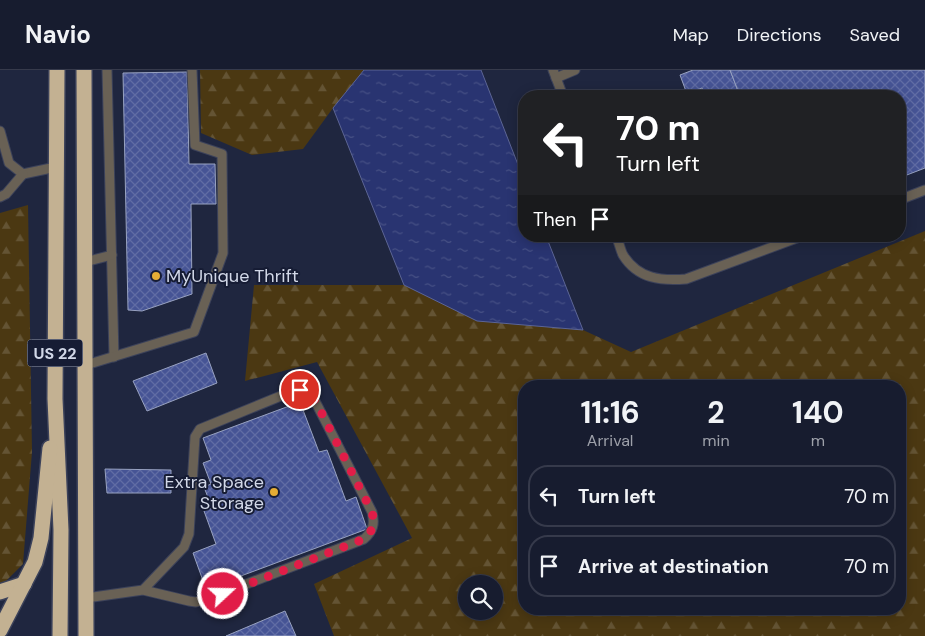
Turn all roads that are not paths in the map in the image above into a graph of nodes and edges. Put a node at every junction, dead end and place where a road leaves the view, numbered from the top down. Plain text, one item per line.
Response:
1 (56, 70) edge
2 (84, 70) edge
3 (107, 70) edge
4 (192, 70) edge
5 (575, 70) edge
6 (554, 74) edge
7 (561, 90) edge
8 (0, 131) edge
9 (56, 167) junction
10 (23, 174) junction
11 (925, 190) edge
12 (0, 197) edge
13 (906, 197) edge
14 (618, 242) edge
15 (786, 242) edge
16 (112, 255) junction
17 (85, 262) junction
18 (114, 357) junction
19 (86, 365) junction
20 (55, 399) junction
21 (24, 584) junction
22 (143, 590) junction
23 (0, 592) edge
24 (86, 598) junction
25 (0, 630) edge
26 (87, 633) edge
27 (60, 636) edge

1 - 9 highway, US 22
2 - 17 highway, US 22
3 - 16 lane
4 - 18 lane
5 - 6 lane
6 - 7 lane
8 - 10 lane
9 - 10 lane
9 - 20 highway, US 22
10 - 12 lane
11 - 13 lane
14 - 15 lane
16 - 17 lane
16 - 18 lane
17 - 19 highway, US 22
18 - 19 lane
19 - 24 highway, US 22
20 - 21 highway
20 - 27 highway, US 22
21 - 23 highway
21 - 25 highway
22 - 22 lane
22 - 24 lane
24 - 26 highway, US 22

